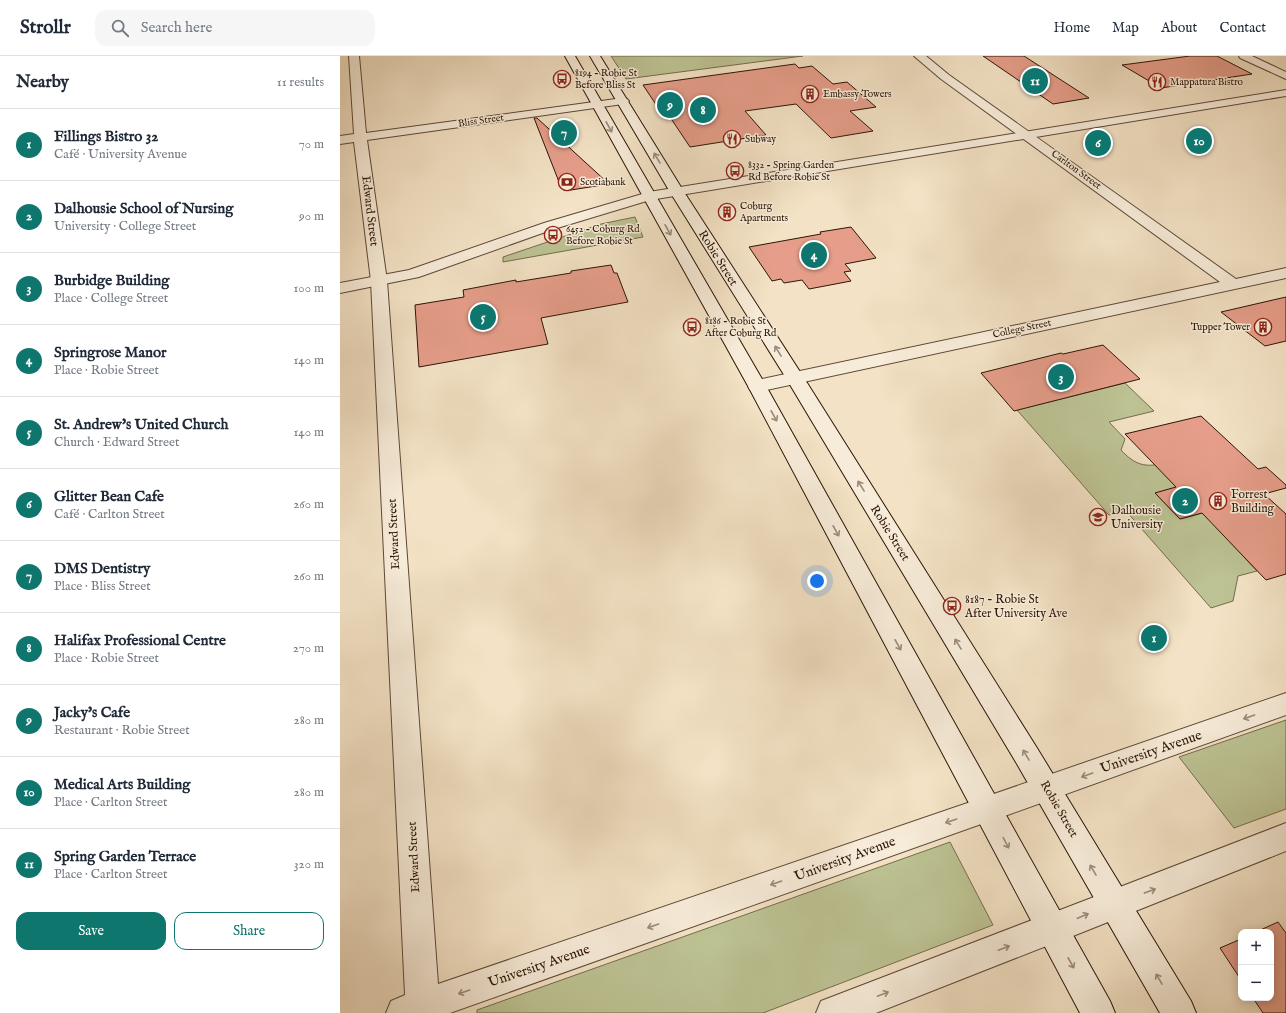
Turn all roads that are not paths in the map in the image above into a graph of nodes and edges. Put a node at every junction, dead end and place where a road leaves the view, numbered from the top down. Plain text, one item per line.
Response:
1 (354, 56) edge
2 (570, 56) edge
3 (595, 56) edge
4 (919, 56) edge
5 (1244, 56) edge
6 (1262, 56) edge
7 (1286, 67) edge
8 (1286, 76) edge
9 (1286, 92) edge
10 (623, 101) junction
11 (597, 105) junction
12 (1026, 134) junction
13 (360, 138) junction
14 (340, 140) edge
15 (677, 192) junction
16 (649, 196) junction
17 (1286, 272) edge
18 (379, 281) junction
19 (1233, 284) junction
20 (340, 288) edge
21 (795, 378) junction
22 (757, 386) junction
23 (1286, 704) edge
24 (1047, 788) junction
25 (988, 809) junction
26 (1286, 838) edge
27 (1113, 904) junction
28 (1053, 928) junction
29 (417, 1011) edge
30 (833, 1013) edge
31 (1098, 1013) edge
32 (1179, 1013) edge

1 - 13 street, Edward Street
2 - 11 street
3 - 10 street, Robie Street
4 - 12 street, Carlton Street
5 - 8 street
6 - 7 street
9 - 12 street
10 - 11 street, Bliss Street
15 -> 10 street, Robie Street
11 - 13 street, Bliss Street
11 -> 16 street
12 - 15 street
12 - 19 street, Carlton Street
13 - 14 street, Bliss Street
13 - 18 street, Edward Street
15 - 16 street
21 -> 15 street, Robie Street
16 - 18 street
16 -> 22 street
17 - 19 street, College Street
18 - 20 street
18 - 29 street, Edward Street
19 - 21 street, College Street
21 - 22 street, College Street
24 -> 21 street, Robie Street
22 -> 25 street
23 -> 24 street, University Avenue
24 - 25 street, University Avenue
27 -> 24 street, Robie Street
25 -> 28 street
25 -> 29 street, University Avenue
27 -> 26 street
28 -> 27 street
32 -> 27 street, Robie Street
30 -> 28 street
28 -> 31 street

